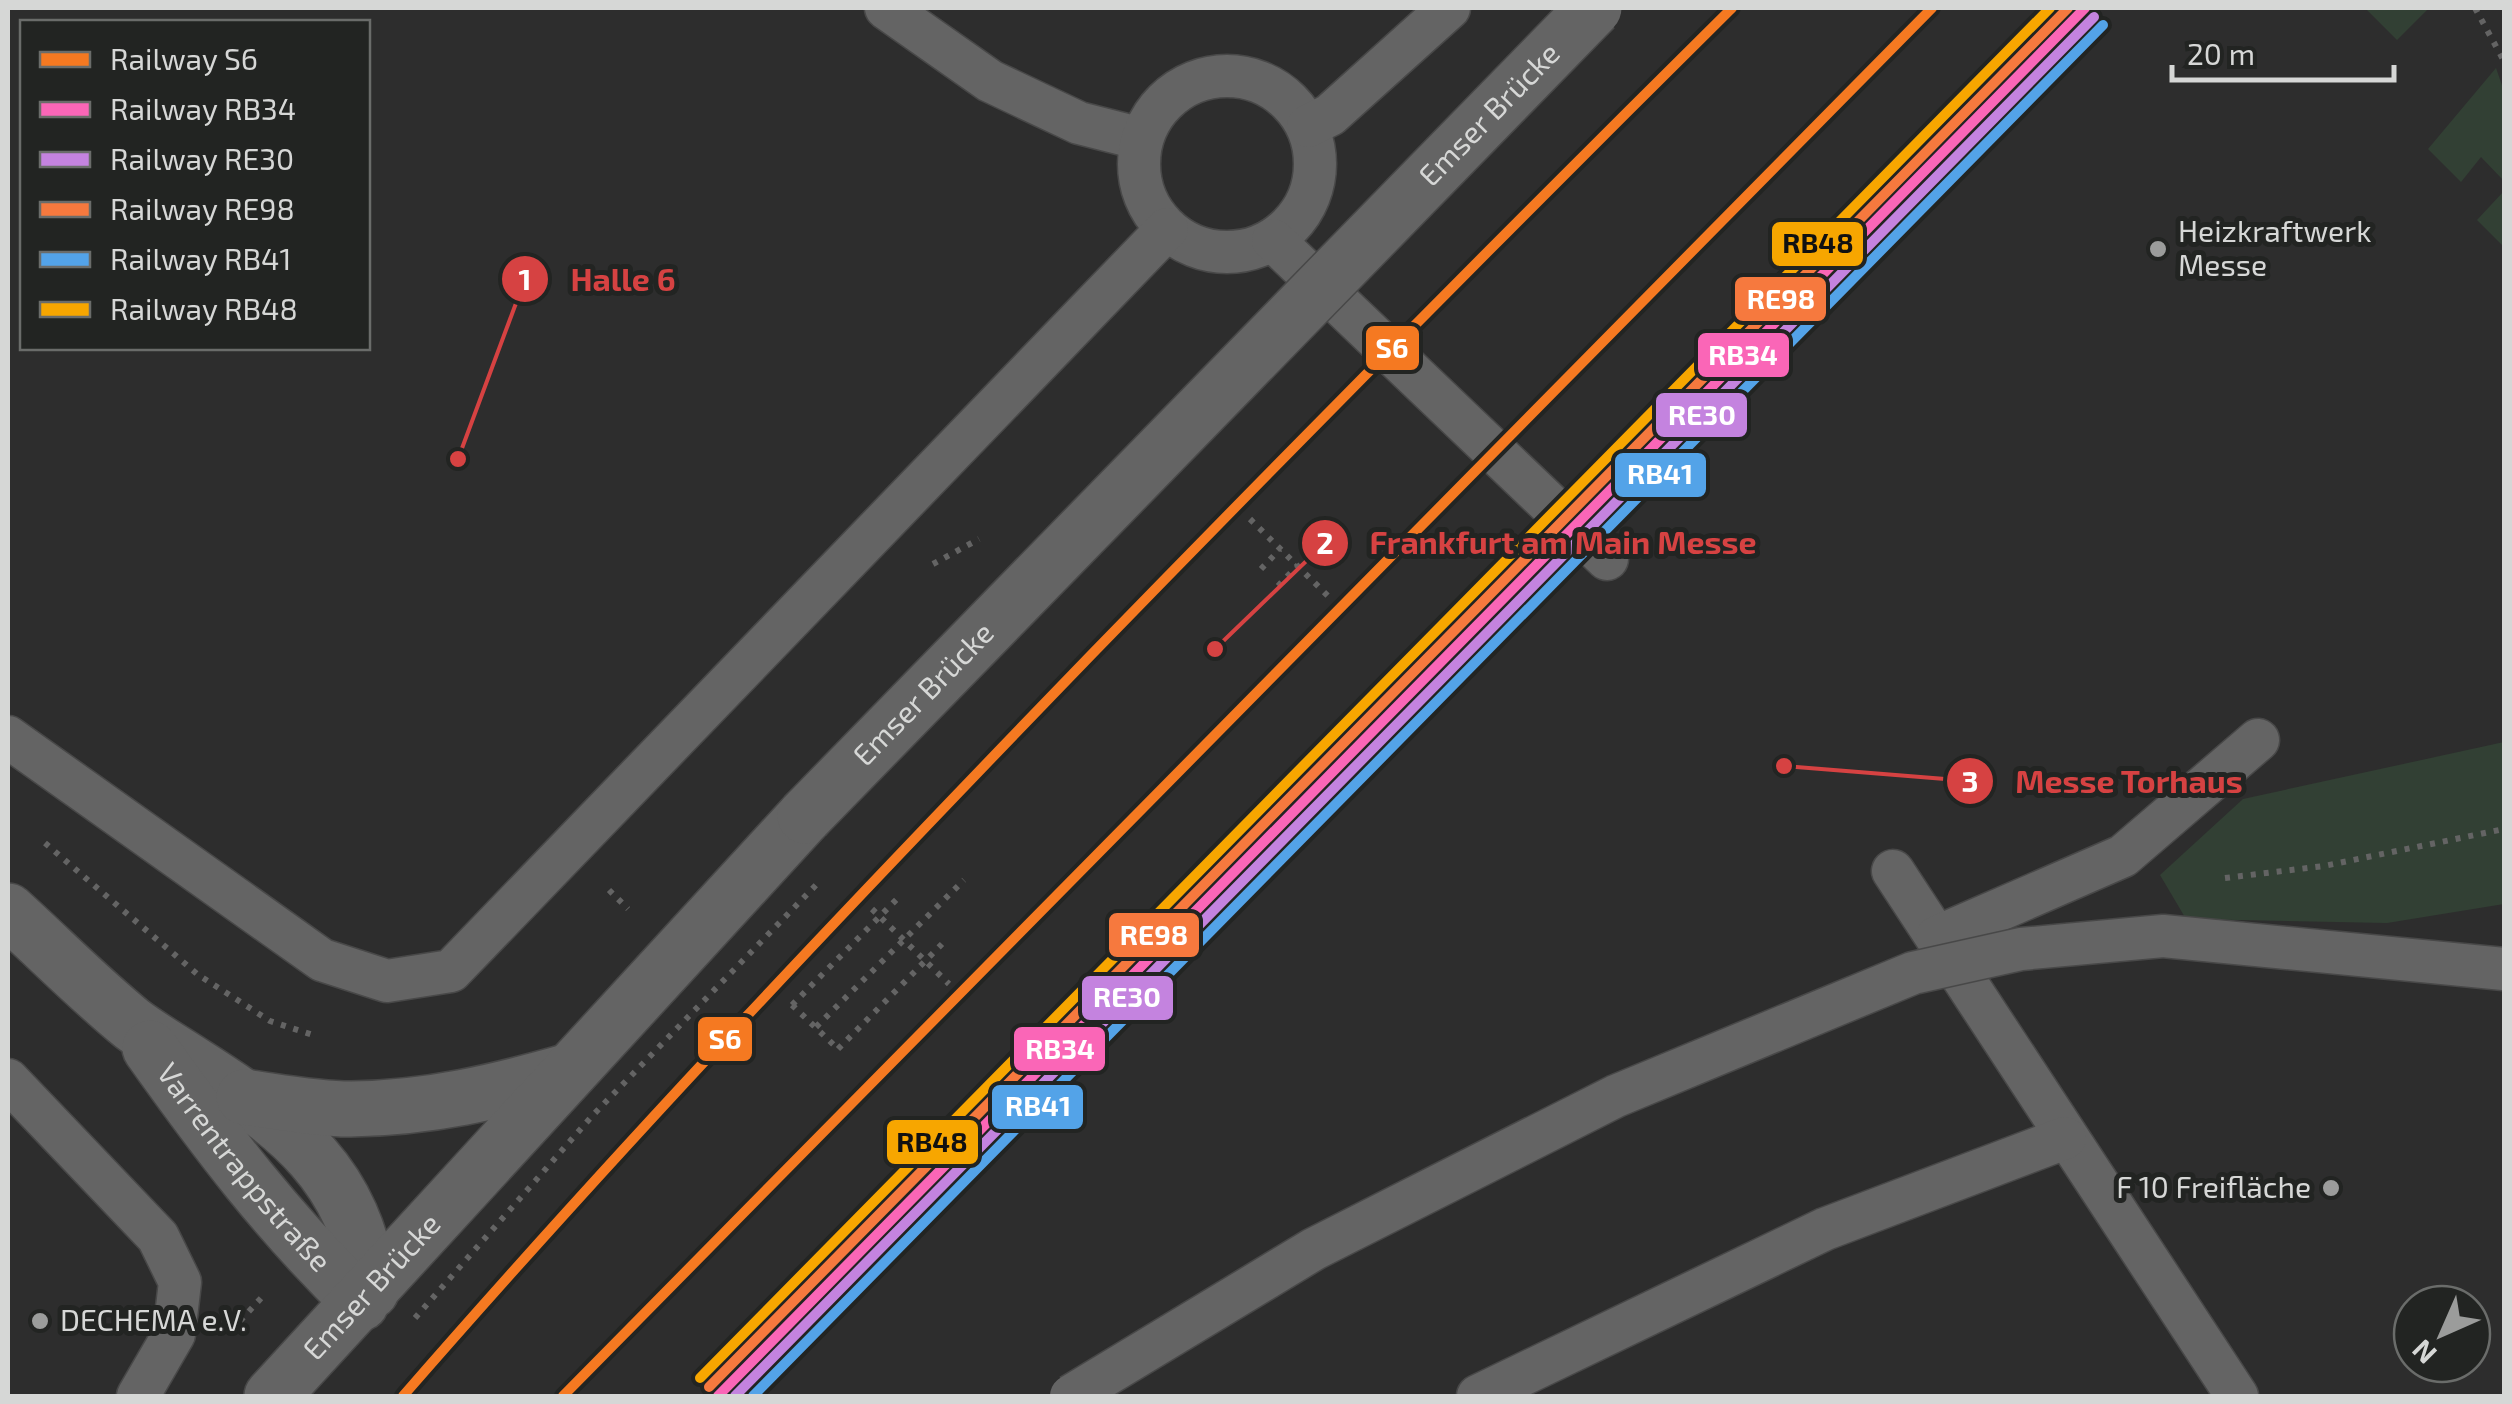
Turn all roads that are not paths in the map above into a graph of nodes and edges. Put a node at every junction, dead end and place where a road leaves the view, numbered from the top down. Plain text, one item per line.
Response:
1 (886, 8) edge
2 (1449, 8) edge
3 (1594, 8) edge
4 (1308, 126) junction
5 (1142, 139) junction
6 (1167, 229) junction
7 (1273, 240) junction
8 (1608, 558) dead end
9 (8, 736) edge
10 (2258, 740) dead end
11 (1893, 870) dead end
12 (8, 911) edge
13 (1936, 937) junction
14 (2504, 968) edge
15 (134, 1025) junction
16 (570, 1071) junction
17 (8, 1080) edge
18 (244, 1097) junction
19 (2066, 1138) junction
20 (366, 1296) junction
21 (138, 1396) edge
22 (272, 1396) edge
23 (1070, 1396) edge
24 (1478, 1396) edge
25 (2236, 1396) edge

1 - 5 lane
2 - 4 lane
3 - 16 street, Emser Brücke, bridge
4 - 5 lane
4 - 7 lane
5 - 6 lane
6 - 7 lane
6 - 9 lane
7 - 8 lane
10 - 13 lane
11 - 13 lane
12 - 15 street, Varrentrappstraße
13 - 19 lane
14 - 23 lane, bridge
15 - 18 street, Varrentrappstraße
15 - 20 street, Varrentrappstraße
16 - 18 street, Varrentrappstraße
16 - 20 street, Emser Brücke
17 - 21 lane
18 - 20 street, Varrentrappstraße
19 - 24 lane
19 - 25 lane
20 - 22 street, Emser Brücke

